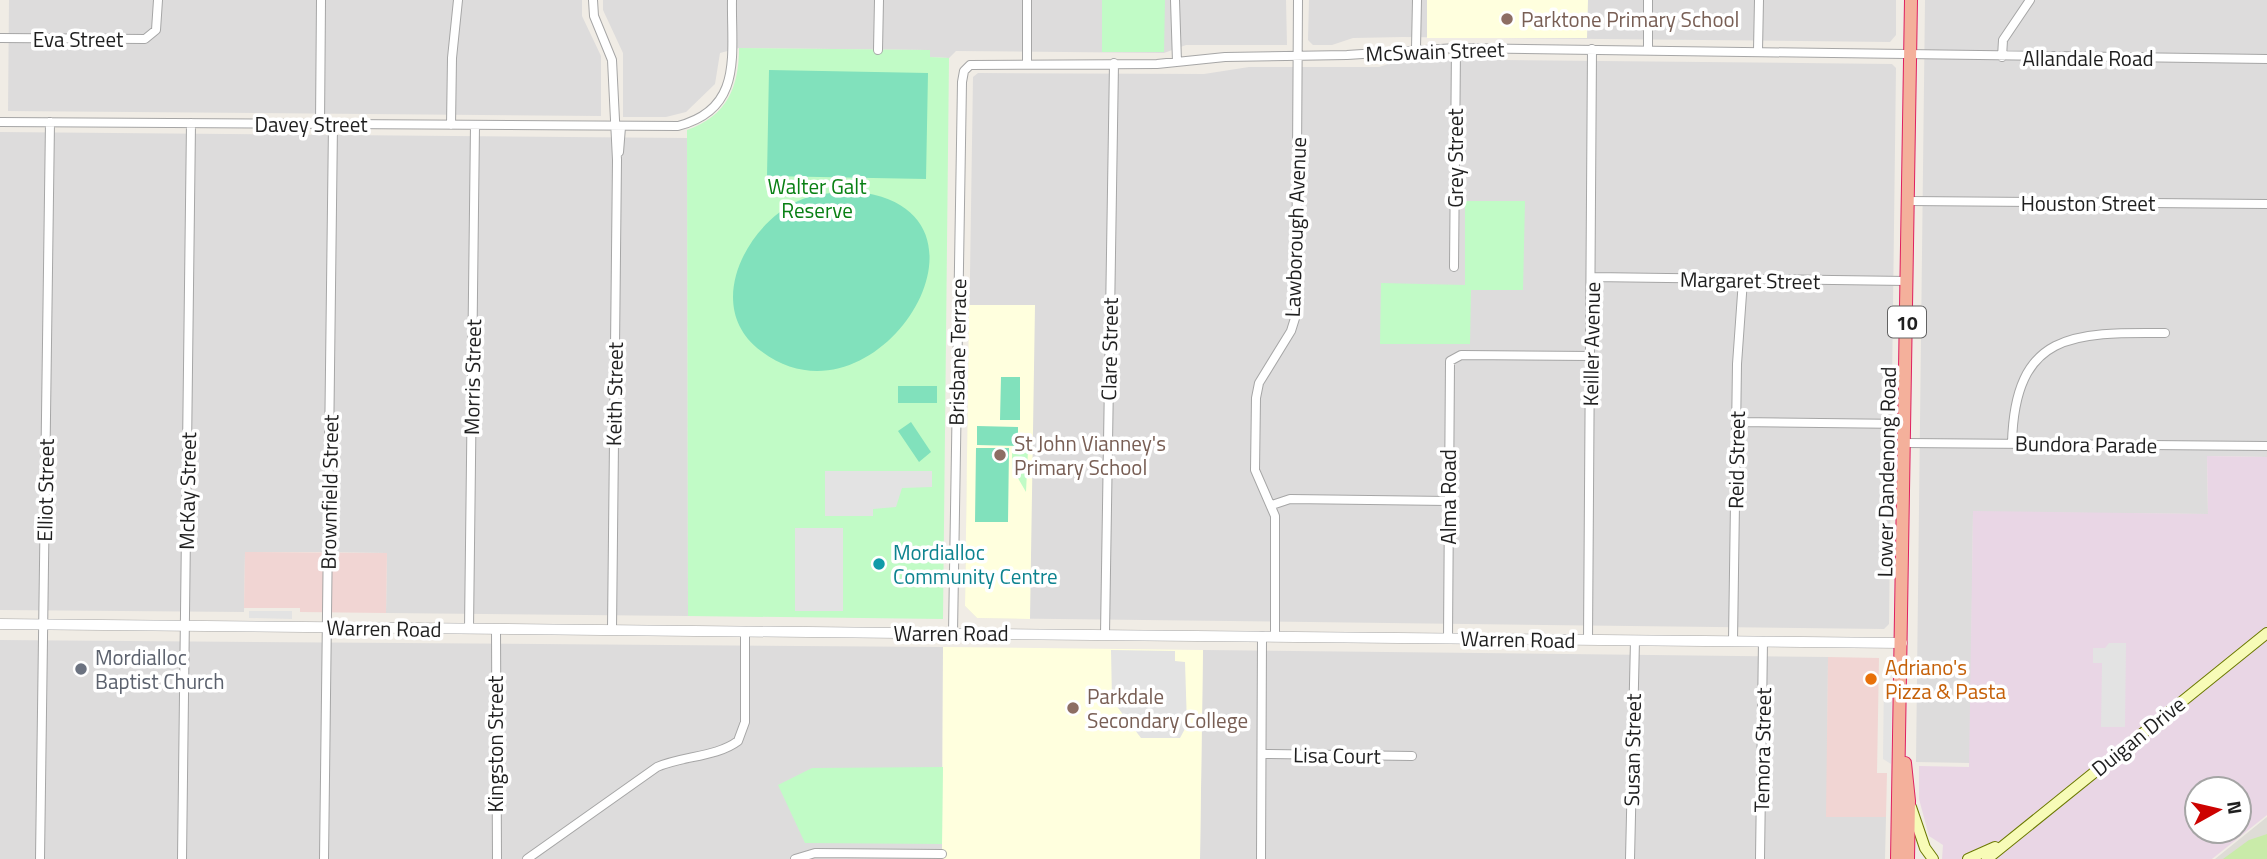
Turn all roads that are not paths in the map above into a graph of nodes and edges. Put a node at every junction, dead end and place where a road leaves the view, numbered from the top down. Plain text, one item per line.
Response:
1 (158, 0) edge
2 (321, 0) edge
3 (458, 0) edge
4 (593, 0) edge
5 (732, 0) edge
6 (879, 0) edge
7 (1027, 0) edge
8 (1175, 0) edge
9 (1298, 0) edge
10 (1416, 0) edge
11 (1648, 0) edge
12 (1759, 0) edge
13 (1911, 0) edge
14 (2030, 0) edge
15 (0, 38) edge
16 (1416, 48) junction
17 (1455, 48) junction
18 (1592, 49) junction
19 (878, 50) dead end
20 (1648, 50) junction
21 (1758, 50) junction
22 (1910, 55) junction
23 (1298, 57) junction
24 (2002, 57) junction
25 (2267, 59) edge
26 (1177, 62) junction
27 (1027, 63) junction
28 (1114, 63) junction
29 (964, 71) joint
30 (0, 122) edge
31 (50, 122) junction
32 (191, 123) junction
33 (320, 124) junction
34 (333, 124) junction
35 (451, 125) junction
36 (475, 125) junction
37 (615, 127) junction
38 (1908, 201) junction
39 (2267, 204) edge
40 (1454, 267) dead end
41 (1592, 277) junction
42 (1743, 280) junction
43 (1908, 281) junction
44 (2165, 333) dead end
45 (1591, 356) junction
46 (1737, 422) junction
47 (1906, 424) junction
48 (1905, 443) junction
49 (2012, 443) junction
50 (2267, 446) edge
51 (1448, 501) junction
52 (1272, 505) junction
53 (0, 624) edge
54 (43, 625) junction
55 (186, 626) junction
56 (327, 627) junction
57 (469, 629) junction
58 (496, 629) junction
59 (612, 629) junction
60 (745, 631) junction
61 (953, 633) junction
62 (2267, 633) edge
63 (1105, 634) junction
64 (1268, 636) junction
65 (1448, 638) junction
66 (1588, 640) junction
67 (1635, 640) junction
68 (1733, 641) junction
69 (1763, 641) junction
70 (1902, 643) junction
71 (1902, 734) junction
72 (1263, 754) junction
73 (1412, 756) dead end
74 (1909, 801) junction
75 (2010, 840) junction
76 (942, 854) dead end
77 (1896, 855) edge
78 (875, 856) edge
79 (40, 859) edge
80 (182, 859) edge
81 (324, 859) edge
82 (497, 859) edge
83 (527, 859) edge
84 (795, 859) edge
85 (1261, 859) edge
86 (1630, 859) edge
87 (1760, 859) edge
88 (1908, 859) edge
89 (1933, 859) edge
90 (1968, 859) edge
91 (1987, 859) edge

1 - 15 street, Eva Street
2 - 33 street
3 - 35 street
4 - 37 street, Keith Street
5 - 37 street, Davey Street
6 - 19 street
7 - 27 street
8 - 26 street
9 - 23 street, Lawborough Avenue
10 - 16 street
11 - 20 street
12 - 21 street
13 - 22 highway, Lower Dandenong Road / 10
14 - 24 street
16 - 17 street, McSwain Street
16 - 23 street, McSwain Street
17 - 18 street, McSwain Street
17 - 40 street, Grey Street
18 - 20 street, McSwain Street
18 - 41 street, Keiller Avenue
20 - 21 street, McSwain Street
21 - 22 street, McSwain Street
22 - 24 street, Allandale Road
22 - 38 highway, Lower Dandenong Road / 10
23 - 26 street, McSwain Street
23 - 52 street, Lawborough Avenue
24 - 25 street, Allandale Road
26 - 28 street, McSwain Street
27 - 28 street, McSwain Street
27 - 29 street, McSwain Street
28 - 63 street, Clare Street
29 - 61 street, Brisbane Terrace
30 - 31 street, Davey Street
31 - 32 street, Davey Street
31 - 54 street, Elliot Street
32 - 33 street, Davey Street
32 - 55 street, McKay Street
33 - 34 street, Davey Street
34 - 35 street, Davey Street
34 - 56 street, Brownfield Street
35 - 36 street, Davey Street
36 - 37 street, Davey Street
36 - 57 street, Morris Street
37 - 59 street, Keith Street
38 - 39 street, Houston Street
38 - 43 highway, Lower Dandenong Road / 10
41 - 42 street, Margaret Street
41 - 45 street, Keiller Avenue
42 - 43 street, Margaret Street
42 - 46 street, Reid Street
43 - 47 highway, Lower Dandenong Road / 10
44 - 49 street
45 - 51 street, Alma Road
45 - 66 street, Keiller Avenue
46 - 47 street
46 - 68 street, Reid Street
47 - 48 highway, Lower Dandenong Road / 10
48 - 49 street, Bundora Parade
48 - 70 highway, Lower Dandenong Road / 10
49 - 50 street, Bundora Parade
51 - 52 street
51 - 65 street, Alma Road
52 - 64 street, Lawborough Avenue
53 - 54 street, Warren Road
54 - 55 street, Warren Road
54 - 79 street, Elliot Street
55 - 56 street, Warren Road
55 - 80 street, McKay Street
56 - 57 street, Warren Road
56 - 81 street, Brownfield Street
57 - 58 street, Warren Road
58 - 59 street, Warren Road
58 - 82 street, Kingston Street
59 - 60 street, Warren Road
60 - 61 street, Warren Road
60 - 83 street
61 - 63 street, Warren Road
62 - 75 main road, Duigan Drive
63 - 64 street, Warren Road
64 - 65 street, Warren Road
64 - 72 street, Lawborough Avenue
65 - 66 street, Warren Road
66 - 67 street, Warren Road
67 - 68 street, Warren Road
67 - 86 street, Susan Street
68 - 69 street, Warren Road
69 - 70 street, Warren Road
69 - 87 street, Temora Street
70 - 71 highway, Lower Dandenong Road / 10
71 - 74 highway, Lower Dandenong Road / 10
71 - 77 highway, Lower Dandenong Road / 10
72 - 73 street, Lisa Court
72 - 85 street, Lawborough Avenue
74 - 88 highway, Lower Dandenong Road / 10
74 - 89 main road
75 - 90 main road, Duigan Drive
75 - 91 main road, Duigan Drive
76 - 78 street
78 - 84 street

